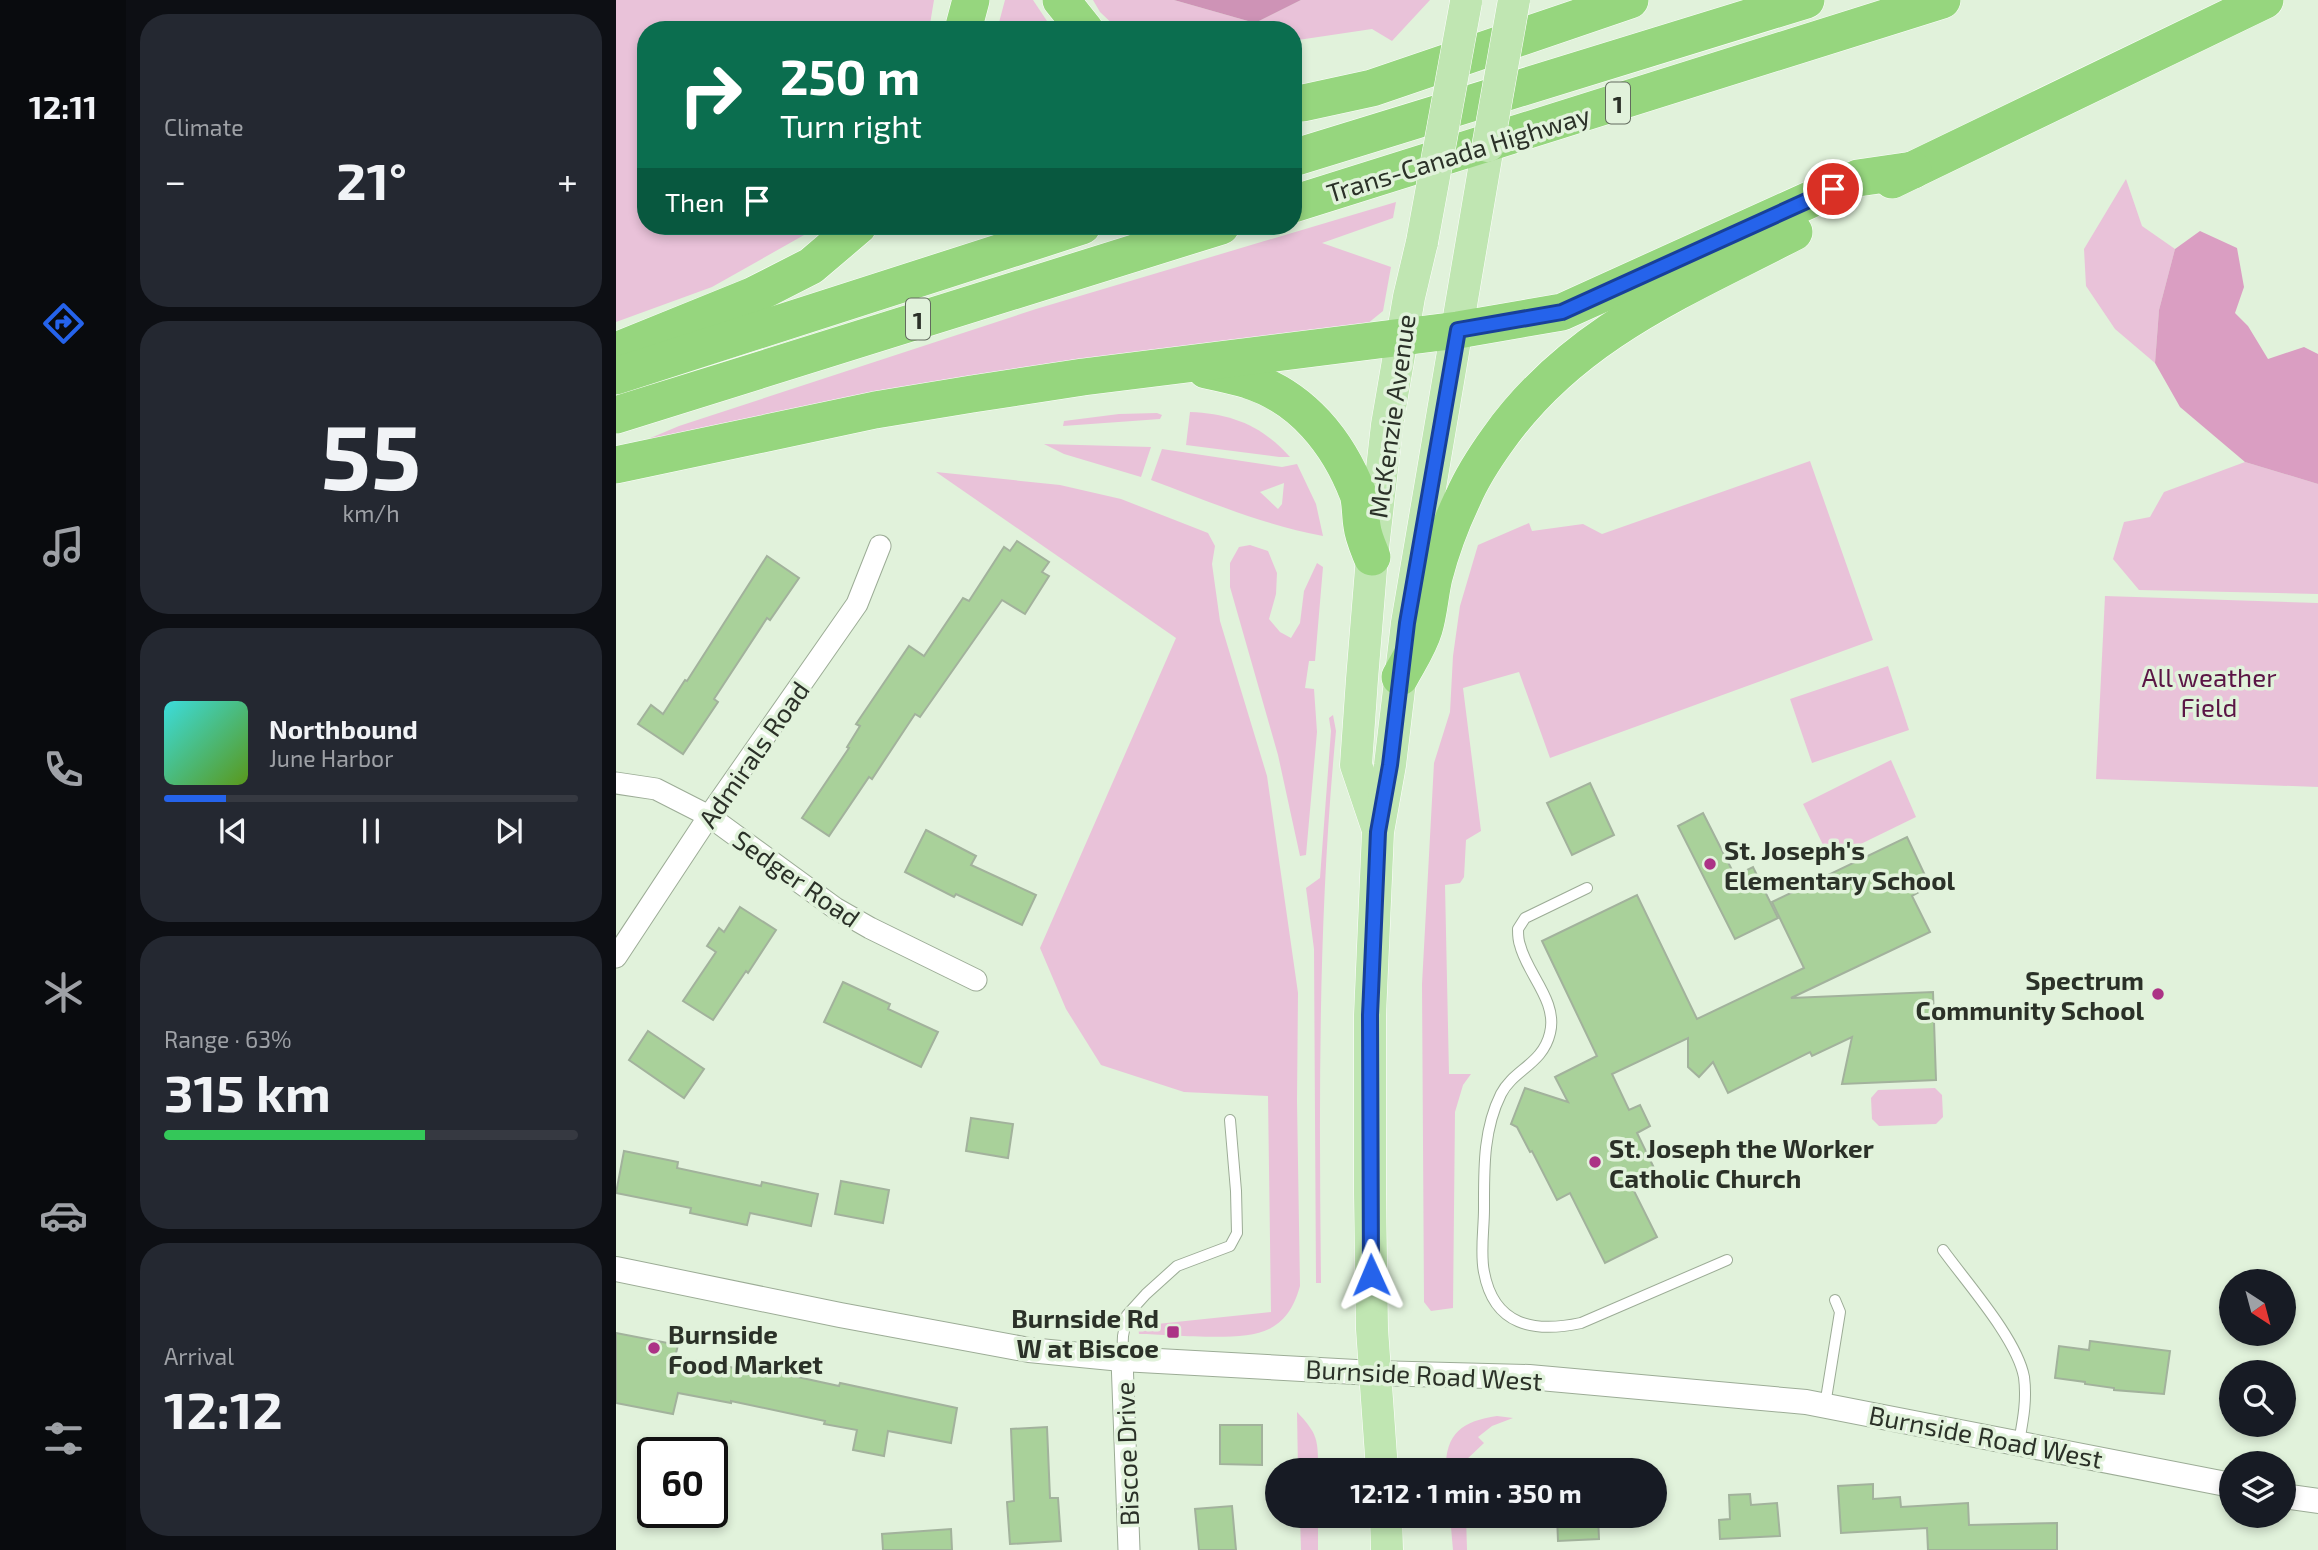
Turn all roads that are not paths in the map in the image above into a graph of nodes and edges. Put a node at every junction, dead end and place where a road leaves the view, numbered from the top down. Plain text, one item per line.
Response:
1 (971, 0) edge
2 (1061, 0) edge
3 (1514, 0) edge
4 (1630, 0) edge
5 (1806, 0) edge
6 (1942, 0) edge
7 (2265, 0) edge
8 (1466, 1) edge
9 (965, 21) edge
10 (1078, 21) edge
11 (1302, 103) edge
12 (1302, 155) edge
13 (1913, 170) junction
14 (1302, 201) edge
15 (847, 235) edge
16 (1054, 235) edge
17 (1192, 235) edge
18 (1458, 330) junction
19 (1403, 338) junction
20 (616, 351) edge
21 (1184, 364) junction
22 (616, 376) edge
23 (616, 415) edge
24 (616, 465) edge
25 (880, 546) dead end
26 (1371, 557) junction
27 (1400, 677) junction
28 (616, 783) edge
29 (709, 816) junction
30 (1378, 832) junction
31 (1587, 888) dead end
32 (616, 957) edge
33 (976, 980) dead end
34 (1230, 1120) dead end
35 (1943, 1250) dead end
36 (1727, 1260) dead end
37 (616, 1269) edge
38 (1835, 1300) dead end
39 (1122, 1359) junction
40 (1374, 1373) junction
41 (1825, 1405) junction
42 (2019, 1442) junction
43 (1381, 1458) edge
44 (2219, 1483) edge
45 (2296, 1498) edge
46 (2318, 1501) edge
47 (1386, 1528) edge
48 (1129, 1550) edge
49 (1387, 1550) edge

1 - 9 highway
2 - 10 highway
3 - 18 main road, McKenzie Avenue, bridge
4 - 11 highway
5 - 12 highway, Trans-Canada Highway / 1
6 - 14 highway, Trans-Canada Highway / 1
7 - 13 highway
8 - 19 main road, McKenzie Avenue, bridge
13 - 18 highway
13 - 27 highway
15 - 20 highway
16 - 22 highway, 1
17 - 23 highway, 1
18 - 19 highway
18 - 27 main road, McKenzie Avenue
19 - 21 highway
19 - 26 main road, McKenzie Avenue
21 - 24 highway
21 - 26 highway
25 - 29 street, Admirals Road
26 - 30 main road, McKenzie Avenue
27 - 30 main road, McKenzie Avenue
28 - 29 street, Sedger Road
29 - 32 street, Admirals Road
29 - 33 street, Sedger Road
30 - 40 main road, McKenzie Avenue
31 - 36 lane
34 - 39 lane
35 - 42 lane
37 - 39 street, Burnside Road West
38 - 41 lane
39 - 40 street, Burnside Road West
39 - 48 street, Biscoe Drive
40 - 41 street, Burnside Road West
40 - 43 main road, McKenzie Avenue
41 - 42 street, Burnside Road West
42 - 44 street, Burnside Road West
45 - 46 street
47 - 49 main road

